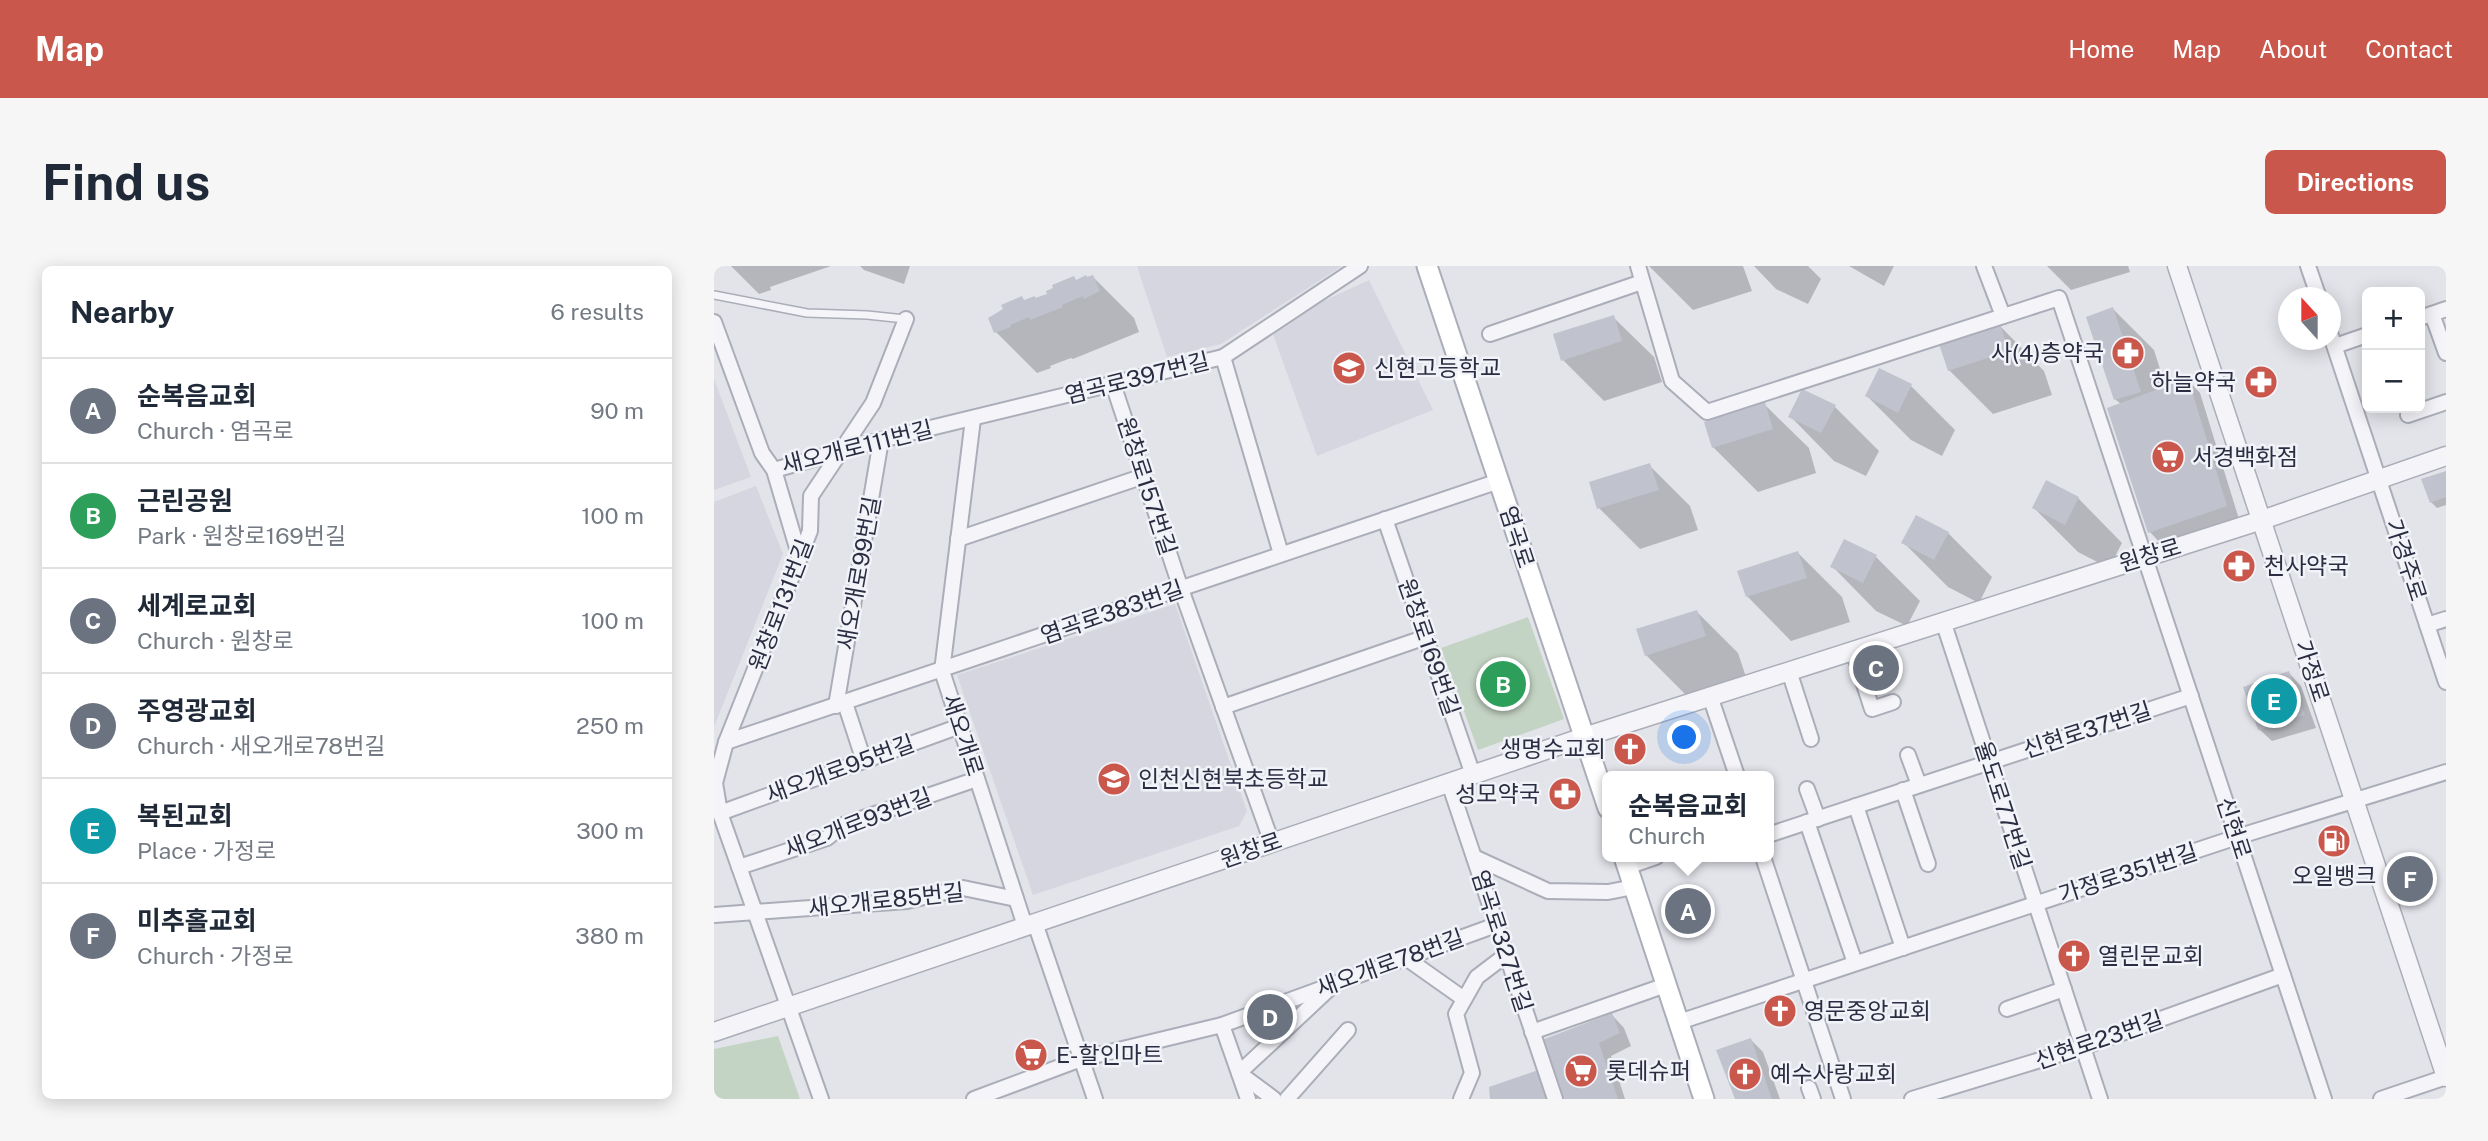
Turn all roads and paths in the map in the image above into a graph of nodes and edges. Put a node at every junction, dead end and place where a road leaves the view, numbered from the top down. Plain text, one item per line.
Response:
1 (1360, 266) edge
2 (1427, 266) edge
3 (1638, 266) edge
4 (1984, 266) edge
5 (2177, 266) edge
6 (2308, 266) edge
7 (1643, 282) junction
8 (2315, 287) edge
9 (714, 295) edge
10 (2433, 313) edge
11 (2004, 316) junction
12 (906, 319) joint
13 (714, 322) edge
14 (1490, 334) dead end
15 (2362, 336) edge
16 (2341, 339) edge
17 (2336, 350) edge
18 (2446, 353) edge
19 (1223, 357) junction
20 (1113, 384) junction
21 (2446, 402) edge
22 (2408, 415) dead end
23 (973, 419) junction
24 (881, 440) junction
25 (841, 452) junction
26 (2446, 456) edge
27 (774, 470) junction
28 (1144, 476) junction
29 (2379, 479) junction
30 (1499, 481) junction
31 (1385, 519) junction
32 (2262, 520) junction
33 (958, 539) junction
34 (1281, 554) junction
35 (2145, 556) junction
36 (800, 558) junction
37 (1181, 589) junction
38 (2446, 619) edge
39 (1943, 621) junction
40 (2427, 625) junction
41 (1426, 637) junction
42 (1853, 650) junction
43 (942, 671) junction
44 (1788, 671) junction
45 (2446, 682) edge
46 (1710, 696) junction
47 (2191, 696) junction
48 (1894, 702) dead end
49 (840, 705) junction
50 (1223, 707) junction
51 (960, 726) junction
52 (1584, 737) junction
53 (1811, 739) dead end
54 (726, 743) junction
55 (1908, 755) dead end
56 (864, 761) junction
57 (1989, 762) junction
58 (1735, 771) edge
59 (2446, 772) edge
60 (1473, 775) junction
61 (977, 779) junction
62 (714, 783) edge
63 (1449, 783) junction
64 (1919, 785) junction
65 (1807, 789) dead end
66 (1602, 790) edge
67 (1903, 790) junction
68 (2355, 802) junction
69 (1856, 806) junction
70 (720, 813) junction
71 (1812, 820) junction
72 (1774, 833) edge
73 (2237, 837) junction
74 (1272, 843) junction
75 (1474, 857) junction
76 (1625, 862) edge
77 (1765, 862) edge
78 (1928, 864) dead end
79 (739, 867) junction
80 (1634, 887) junction
81 (1016, 899) junction
82 (2036, 904) junction
83 (755, 912) junction
84 (714, 915) edge
85 (1030, 925) junction
86 (1496, 925) junction
87 (1903, 947) junction
88 (1506, 955) junction
89 (1406, 958) junction
90 (1855, 963) junction
91 (2283, 975) junction
92 (1804, 980) junction
93 (1335, 983) junction
94 (1666, 985) junction
95 (2064, 989) junction
96 (1464, 999) junction
97 (788, 1006) junction
98 (2007, 1009) dead end
99 (1678, 1022) junction
100 (1222, 1025) junction
101 (1348, 1030) dead end
102 (714, 1032) edge
103 (1532, 1032) junction
104 (2083, 1047) junction
105 (1082, 1059) junction
106 (1239, 1073) junction
107 (2446, 1077) edge
108 (821, 1099) edge
109 (974, 1099) edge
110 (1095, 1099) edge
111 (1248, 1099) edge
112 (1274, 1099) edge
113 (1287, 1099) edge
114 (1461, 1099) edge
115 (1555, 1099) edge
116 (1704, 1099) edge
117 (1843, 1099) edge
118 (1912, 1099) edge
119 (2101, 1099) edge
120 (2324, 1099) edge
121 (2381, 1099) edge

1 - 19 street, 염곡로397번길
2 - 30 main road, 염곡로
3 - 7 street
4 - 11 street
5 - 32 street, 가정로
6 - 8 street
7 - 11 street
7 - 14 street
9 - 12 lane
10 - 18 street
11 - 35 street, 신현로
12 - 25 street, 원창로131번길
13 - 27 street, 새오개로111번길
15 - 16 street
17 - 29 street, 가경주로
19 - 20 street, 염곡로397번길
19 - 34 street
20 - 23 street, 염곡로397번길
20 - 28 street, 원창로157번길
21 - 22 street
23 - 24 street, 새오개로111번길
23 - 33 street, 새오개로
24 - 25 street, 새오개로111번길
24 - 49 street, 새오개로99번길
25 - 27 street, 새오개로111번길
25 - 36 street, 원창로131번길
26 - 29 street, 원창로
27 - 36 street
28 - 33 street
28 - 37 street, 원창로157번길
29 - 32 street, 원창로
29 - 40 street, 가경주로
30 - 31 street, 염곡로383번길
30 - 52 main road, 염곡로
31 - 34 street, 염곡로383번길
31 - 41 street, 원창로169번길
32 - 35 street, 원창로
32 - 68 street, 가정로
33 - 43 street, 새오개로
34 - 37 street, 염곡로383번길
35 - 39 street, 원창로
35 - 47 street, 신현로
36 - 54 street, 원창로131번길
37 - 43 street, 염곡로383번길
37 - 50 street, 원창로157번길
38 - 40 street
39 - 42 street, 원창로
39 - 57 street, 율도로77번길
40 - 45 street, 가경주로
41 - 50 street
41 - 60 street, 원창로169번길
42 - 44 street, 원창로
42 - 48 street
43 - 49 street
43 - 51 street, 새오개로
44 - 46 street, 원창로
44 - 53 street
46 - 52 street, 원창로
46 - 58 street
47 - 57 street, 신현로37번길
47 - 73 street, 신현로
49 - 54 street
49 - 56 street
50 - 74 street, 원창로157번길
51 - 56 street, 새오개로95번길
51 - 61 street, 새오개로
52 - 60 street, 원창로
52 - 66 main road, 염곡로
54 - 62 street, 원창로131번길
55 - 64 street
56 - 70 street, 새오개로95번길
57 - 64 street, 신현로37번길
57 - 82 street, 율도로77번길
59 - 68 street, 가정로351번길
60 - 63 street, 원창로
61 - 79 street, 새오개로93번길
61 - 81 street, 새오개로
62 - 70 street, 원창로131번길
63 - 74 street, 원창로
63 - 75 street, 염곡로327번길
64 - 67 street, 신현로37번길
65 - 71 street
67 - 69 street, 신현로37번길
67 - 78 street
68 - 73 street, 가정로351번길
68 - 107 street, 가정로
69 - 71 street, 신현로37번길
69 - 87 street
70 - 79 street, 원창로131번길
71 - 72 street, 신현로37번길
71 - 90 street
73 - 82 street, 가정로351번길
73 - 91 street, 신현로
74 - 85 street, 원창로
75 - 80 street
75 - 86 street, 염곡로327번길
76 - 80 main road
77 - 92 street
79 - 83 street, 원창로131번길
80 - 94 main road
81 - 83 street, 새오개로85번길
81 - 85 street, 새오개로
82 - 87 street, 가정로351번길
82 - 95 street, 율도로77번길
83 - 84 street
83 - 97 street, 원창로131번길
85 - 97 street, 원창로
85 - 105 street, 새오개로
86 - 88 street, 염곡로327번길
86 - 89 street, 새오개로78번길
87 - 90 street, 가정로351번길
88 - 96 street
88 - 103 street, 염곡로327번길
89 - 93 street, 새오개로78번길
89 - 96 street
90 - 92 street, 가정로351번길
91 - 104 street, 신현로23번길
91 - 120 street, 신현로
92 - 99 street, 가정로351번길
92 - 117 street
93 - 100 street, 새오개로78번길
93 - 106 street
94 - 99 main road
94 - 103 street
95 - 98 street
95 - 104 street, 율도로77번길
96 - 114 street
97 - 102 street, 원창로
97 - 108 street, 원창로131번길
99 - 116 main road
100 - 105 street, 새오개로78번길
100 - 106 street
101 - 113 street
103 - 115 street, 염곡로327번길
104 - 118 street, 신현로23번길
104 - 119 street, 율도로77번길
105 - 109 street, 새오개로78번길
105 - 110 street, 새오개로
106 - 111 street
106 - 112 street
107 - 121 street

